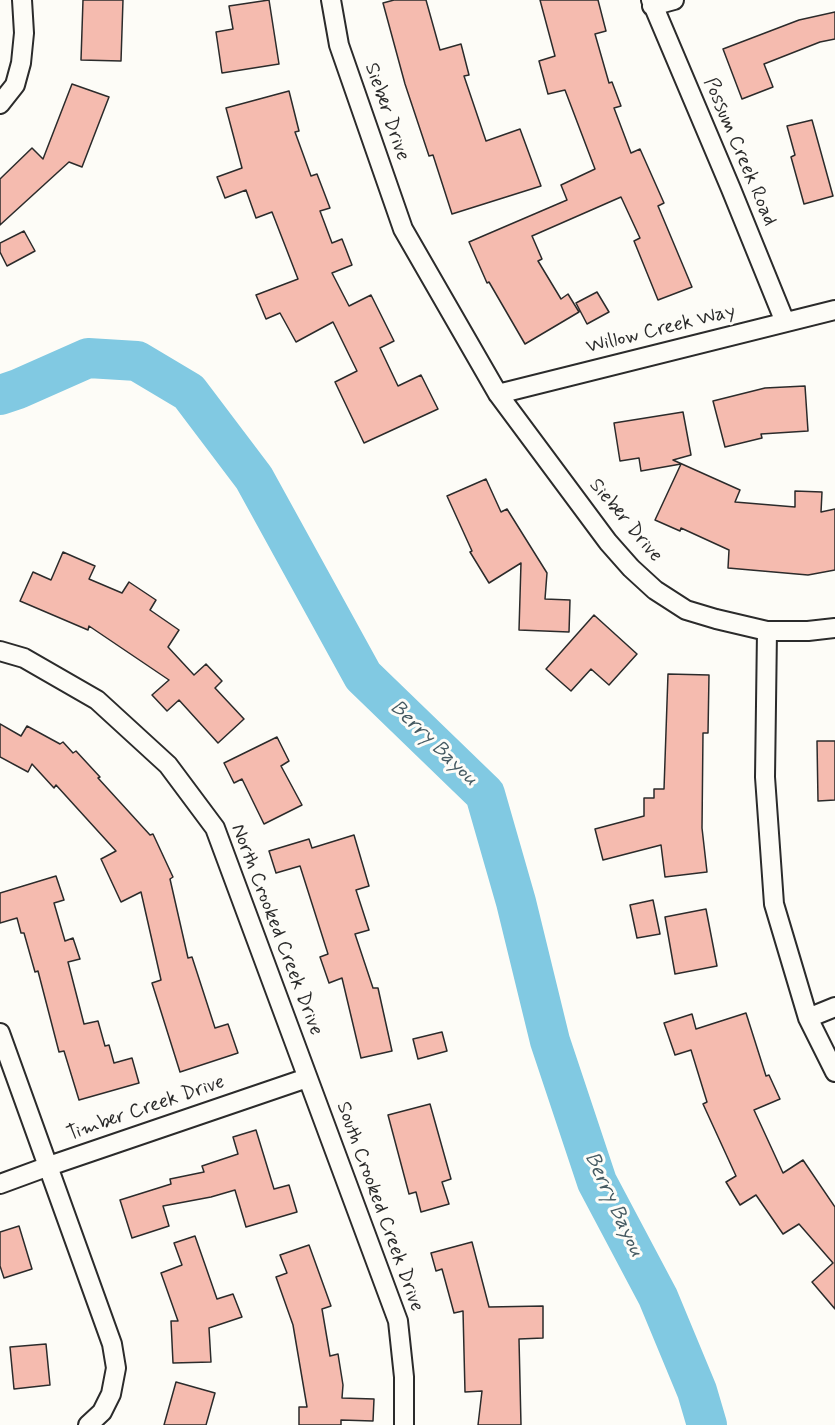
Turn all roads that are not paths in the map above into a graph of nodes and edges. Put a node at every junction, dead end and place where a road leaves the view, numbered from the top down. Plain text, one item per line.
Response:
1 (22, 0) edge
2 (330, 0) edge
3 (674, 0) edge
4 (651, 3) edge
5 (0, 104) edge
6 (835, 310) edge
7 (785, 322) junction
8 (498, 394) junction
9 (835, 628) edge
10 (768, 631) junction
11 (0, 651) edge
12 (835, 1007) edge
13 (808, 1018) junction
14 (0, 1033) edge
15 (835, 1072) edge
16 (308, 1078) junction
17 (49, 1166) junction
18 (0, 1184) edge
19 (88, 1425) edge
20 (404, 1425) edge

1 - 5 street
2 - 8 street, Sieber Drive
3 - 4 street
4 - 7 street, Possum Creek Road
6 - 7 street, Willow Creek Way
7 - 8 street, Willow Creek Way
8 - 10 street, Sieber Drive
9 - 10 street, Sieber Drive
10 - 13 street
11 - 16 street, North Crooked Creek Drive
12 - 13 street
13 - 15 street
14 - 17 street
16 - 17 street, Timber Creek Drive
16 - 20 street, South Crooked Creek Drive
17 - 18 street, Timber Creek Drive
17 - 19 street

